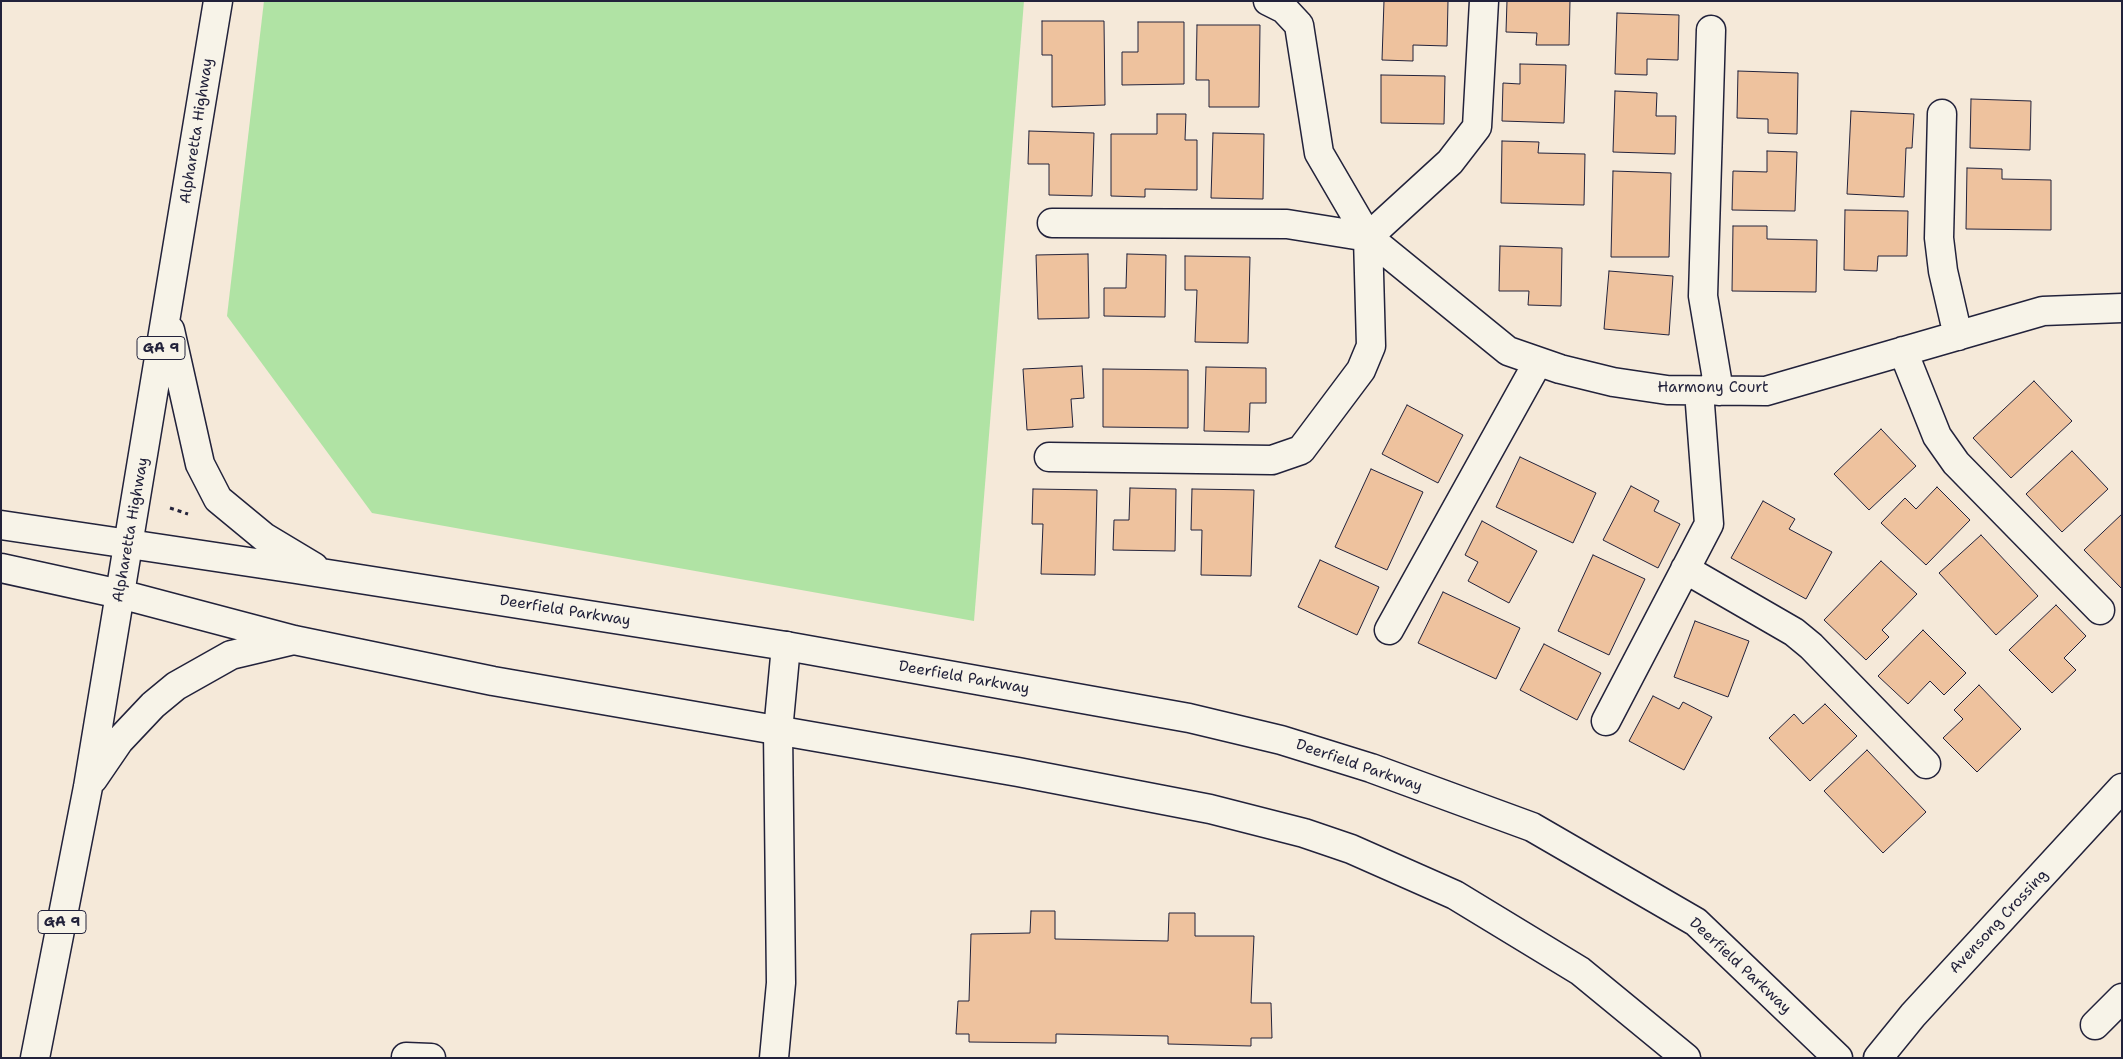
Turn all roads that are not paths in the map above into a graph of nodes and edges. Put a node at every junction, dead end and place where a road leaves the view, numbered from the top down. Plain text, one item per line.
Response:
1 (218, 1) edge
2 (1268, 1) edge
3 (1484, 1) edge
4 (1711, 30) dead end
5 (1942, 114) dead end
6 (1052, 224) dead end
7 (1368, 237) junction
8 (2122, 308) edge
9 (167, 315) junction
10 (1958, 336) junction
11 (1903, 351) junction
12 (1538, 362) junction
13 (1709, 391) junction
14 (1049, 457) dead end
15 (1, 525) edge
16 (129, 544) junction
17 (1, 568) edge
18 (1685, 569) junction
19 (324, 573) junction
20 (120, 594) junction
21 (2100, 610) dead end
22 (1389, 630) dead end
23 (294, 640) junction
24 (786, 646) junction
25 (1606, 721) dead end
26 (778, 731) junction
27 (1926, 764) dead end
28 (88, 787) junction
29 (2122, 788) edge
30 (2122, 998) edge
31 (2095, 1024) dead end
32 (406, 1057) edge
33 (35, 1058) edge
34 (431, 1058) edge
35 (774, 1058) edge
36 (1686, 1058) edge
37 (1838, 1058) edge
38 (1878, 1058) edge

1 - 9 main road, Alpharetta Highway / GA 9
2 - 7 main road
3 - 7 main road
4 - 13 main road
5 - 10 main road
6 - 7 main road
7 - 12 main road, Harmony Court
7 - 14 main road
8 - 10 main road, Harmony Court
9 - 16 main road, Alpharetta Highway / GA 9
9 - 19 main road
10 - 11 main road, Harmony Court
11 - 13 main road, Harmony Court
11 - 21 main road
12 - 13 main road, Harmony Court
12 - 22 main road
13 - 18 main road
15 - 16 main road, Deerfield Parkway
16 - 19 main road, Deerfield Parkway
16 - 20 main road, Alpharetta Highway / GA 9
17 - 20 main road
18 - 25 main road
18 - 27 main road
19 - 24 main road, Deerfield Parkway
20 - 23 main road
20 - 28 main road, Alpharetta Highway / GA 9
23 - 26 main road
23 - 28 main road
24 - 26 main road
24 - 37 main road, Deerfield Parkway
26 - 35 main road
26 - 36 main road
28 - 33 main road, Alpharetta Highway / GA 9
29 - 38 main road, Avensong Crossing
30 - 31 main road
32 - 34 main road

